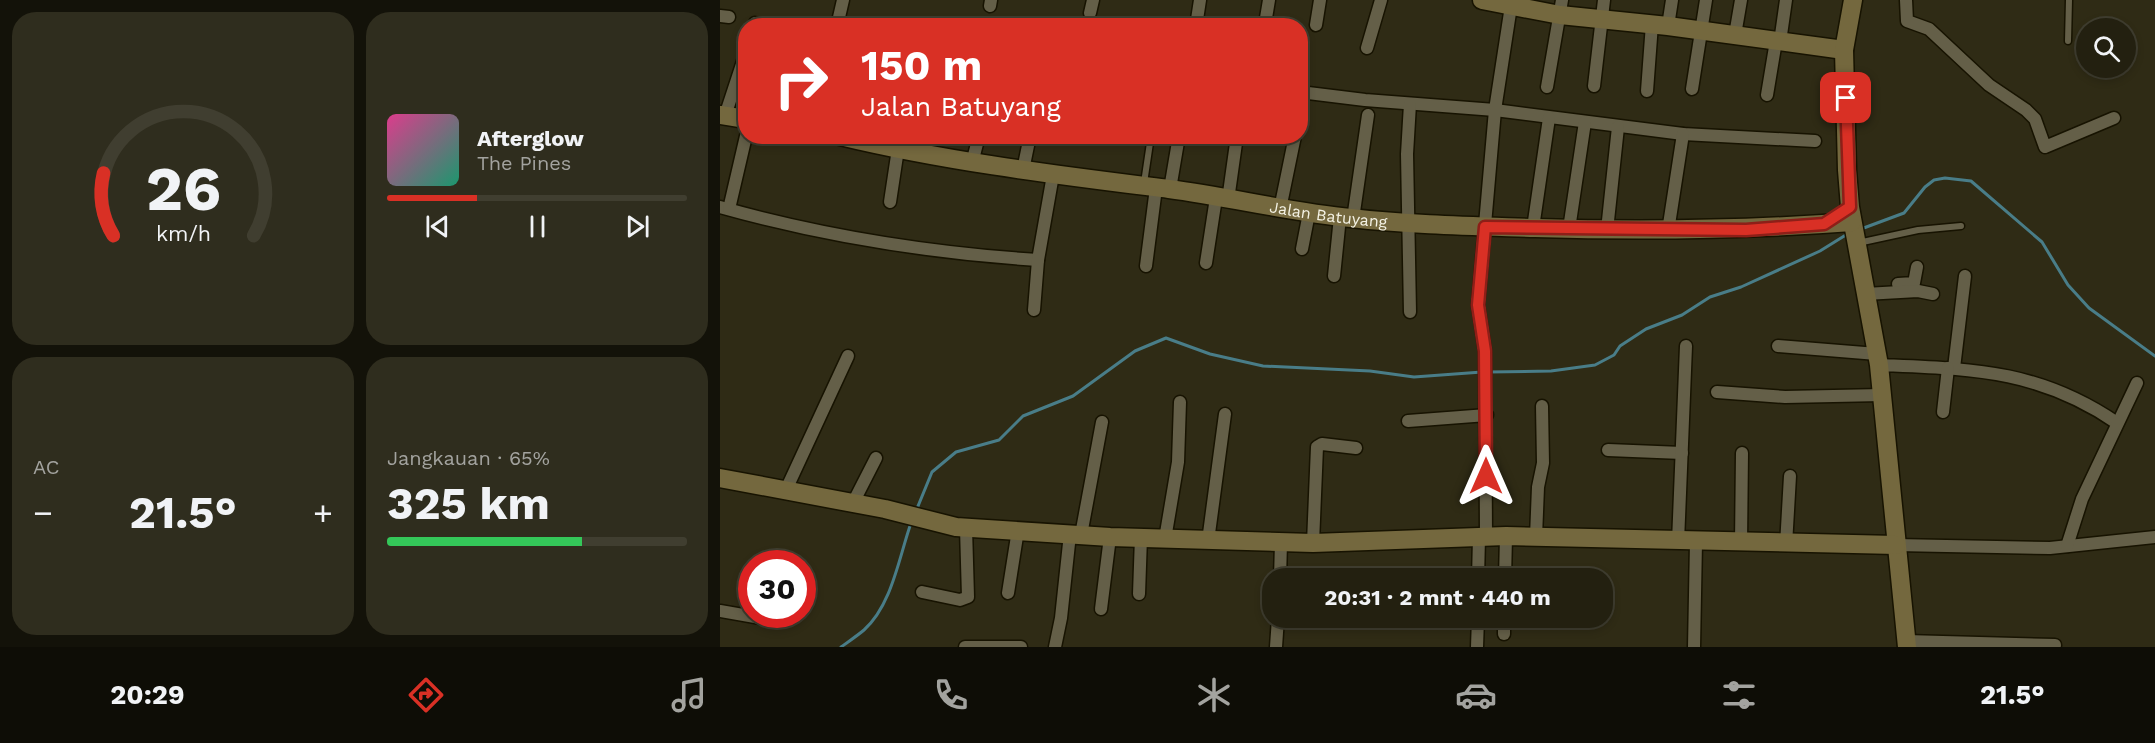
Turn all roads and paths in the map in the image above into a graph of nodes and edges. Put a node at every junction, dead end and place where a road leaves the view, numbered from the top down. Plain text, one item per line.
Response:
1 (843, 0) edge
2 (1200, 0) edge
3 (1269, 0) edge
4 (1320, 0) edge
5 (1381, 0) edge
6 (1482, 0) edge
7 (1604, 0) edge
8 (1672, 0) edge
9 (1706, 0) edge
10 (1741, 0) edge
11 (1786, 0) edge
12 (1853, 0) edge
13 (1906, 0) edge
14 (2069, 0) edge
15 (1516, 4) edge
16 (1561, 7) edge
17 (839, 18) edge
18 (1197, 18) edge
19 (1266, 18) edge
20 (1602, 19) junction
21 (1316, 25) dead end
22 (1660, 25) junction
23 (1702, 30) junction
24 (1735, 35) junction
25 (1778, 41) junction
26 (2068, 41) dead end
27 (1367, 48) dead end
28 (1844, 50) junction
29 (738, 73) edge
30 (1594, 86) dead end
31 (1547, 87) dead end
32 (1692, 89) dead end
33 (1647, 91) dead end
34 (1308, 93) edge
35 (1767, 95) dead end
36 (1410, 104) junction
37 (1495, 110) junction
38 (1368, 115) dead end
39 (722, 116) edge
40 (738, 118) edge
41 (1549, 118) junction
42 (2114, 118) dead end
43 (1585, 122) junction
44 (1618, 127) junction
45 (1683, 134) junction
46 (1815, 141) dead end
47 (744, 144) edge
48 (876, 144) edge
49 (976, 144) edge
50 (1028, 144) edge
51 (1152, 144) edge
52 (1176, 144) edge
53 (1235, 144) edge
54 (1293, 144) edge
55 (898, 149) junction
56 (972, 163) junction
57 (1023, 170) junction
58 (1053, 175) junction
59 (1157, 188) junction
60 (1222, 199) junction
61 (890, 202) dead end
62 (724, 208) edge
63 (1280, 209) junction
64 (1309, 213) junction
65 (1347, 218) junction
66 (1408, 222) junction
67 (1961, 226) dead end
68 (1485, 227) junction
69 (1533, 228) junction
70 (1854, 228) junction
71 (1569, 229) junction
72 (1607, 230) junction
73 (1668, 231) junction
74 (1302, 249) dead end
75 (1038, 260) junction
76 (1206, 263) dead end
77 (1146, 266) dead end
78 (1917, 267) dead end
79 (1334, 276) dead end
80 (1965, 276) dead end
81 (1864, 290) junction
82 (1933, 294) dead end
83 (1034, 310) dead end
84 (1410, 312) dead end
85 (1686, 346) dead end
86 (1778, 346) dead end
87 (848, 356) dead end
88 (1878, 359) junction
89 (1951, 368) junction
90 (2137, 383) dead end
91 (1717, 392) dead end
92 (1882, 395) junction
93 (1180, 402) dead end
94 (1542, 406) dead end
95 (1943, 412) dead end
96 (1225, 414) dead end
97 (1487, 415) junction
98 (1408, 421) dead end
99 (1101, 422) dead end
100 (2116, 423) junction
101 (1356, 448) dead end
102 (1608, 450) dead end
103 (1682, 453) junction
104 (1742, 453) dead end
105 (876, 458) dead end
106 (1790, 476) dead end
107 (720, 478) edge
108 (785, 492) junction
109 (853, 503) junction
110 (966, 528) junction
111 (1018, 530) junction
112 (1076, 534) junction
113 (1506, 536) junction
114 (1110, 537) junction
115 (1141, 537) junction
116 (1482, 537) junction
117 (1536, 537) junction
118 (2155, 537) edge
119 (1165, 539) junction
120 (1208, 541) junction
121 (1687, 542) junction
122 (1281, 543) junction
123 (1313, 543) junction
124 (1741, 543) junction
125 (1786, 545) junction
126 (1896, 545) junction
127 (2067, 546) junction
128 (1280, 568) edge
129 (1479, 568) edge
130 (1505, 568) edge
131 (922, 592) dead end
132 (1008, 592) dead end
133 (1139, 594) dead end
134 (1101, 609) dead end
135 (720, 611) edge
136 (738, 614) edge
137 (1277, 628) edge
138 (1478, 628) edge
139 (1504, 628) edge
140 (1504, 634) dead end
141 (1907, 644) edge
142 (1956, 644) edge
143 (2055, 645) dead end
144 (965, 647) edge
145 (1019, 647) edge
146 (1055, 647) edge
147 (1276, 647) edge
148 (1478, 647) edge
149 (1694, 647) edge

1 - 17 street
2 - 18 street
3 - 19 street
4 - 21 street
5 - 27 street
6 - 15 street
7 - 20 street
8 - 22 street
9 - 23 street
10 - 24 street
11 - 25 street
12 - 28 street
13 - 42 street
14 - 26 lane
15 - 16 street
15 - 37 street
16 - 20 street
16 - 31 street
20 - 22 street
20 - 30 street
22 - 23 street
22 - 33 street
23 - 24 street
23 - 32 street
24 - 25 street
25 - 28 street
25 - 35 street
28 - 70 street
29 - 39 street
34 - 36 street
36 - 37 street
36 - 66 street
37 - 41 street
37 - 68 street
38 - 65 street
39 - 40 street
41 - 43 street
41 - 69 street
43 - 44 street
43 - 71 street
44 - 45 street
44 - 72 street
45 - 46 street
45 - 73 street
47 - 62 street
48 - 55 street, Jalan Batuyang
49 - 56 street
50 - 57 street
51 - 59 lane
52 - 59 street
53 - 60 street
54 - 63 street
55 - 56 street, Jalan Batuyang
55 - 61 street
56 - 57 street, Jalan Batuyang
57 - 58 street, Jalan Batuyang
58 - 59 street, Jalan Batuyang
58 - 75 street
59 - 60 street, Jalan Batuyang
59 - 77 street
60 - 63 street, Jalan Batuyang
60 - 76 street
62 - 75 street
63 - 64 street, Jalan Batuyang
64 - 65 street, Jalan Batuyang
64 - 74 street
65 - 66 street, Jalan Batuyang
65 - 79 street
66 - 68 street, Jalan Batuyang
66 - 84 street
67 - 70 lane
68 - 69 street, Jalan Batuyang
68 - 97 street
69 - 71 street, Jalan Batuyang
70 - 73 street, Jalan Batuyang
70 - 81 street
71 - 72 street, Jalan Batuyang
72 - 73 street, Jalan Batuyang
75 - 83 street
78 - 81 street
80 - 89 street
81 - 82 street
81 - 88 street
85 - 103 street
86 - 88 street
87 - 108 street
88 - 89 street
88 - 92 street
89 - 95 street
89 - 100 street
90 - 100 street
91 - 92 street
92 - 126 street
93 - 119 street
94 - 117 street
96 - 120 street
97 - 98 street
97 - 116 street
99 - 112 street
100 - 127 street
101 - 123 street
102 - 103 street
103 - 121 street
104 - 124 street
105 - 109 street
106 - 125 street
107 - 108 street
108 - 109 street
109 - 110 street
110 - 111 street
110 - 131 street
111 - 112 street
111 - 132 street
112 - 114 street
112 - 146 street
113 - 116 street
113 - 117 street
113 - 130 street
114 - 115 street
114 - 134 street
115 - 119 street
115 - 133 street
116 - 123 street
116 - 129 street
117 - 121 street
118 - 127 street
119 - 120 street
120 - 122 street
121 - 124 street
121 - 149 street
122 - 123 street
122 - 128 street
124 - 125 street
125 - 126 street
126 - 127 street
126 - 141 street
135 - 136 street
137 - 147 street
138 - 148 street
139 - 140 street
141 - 142 street
142 - 143 street
144 - 145 street

